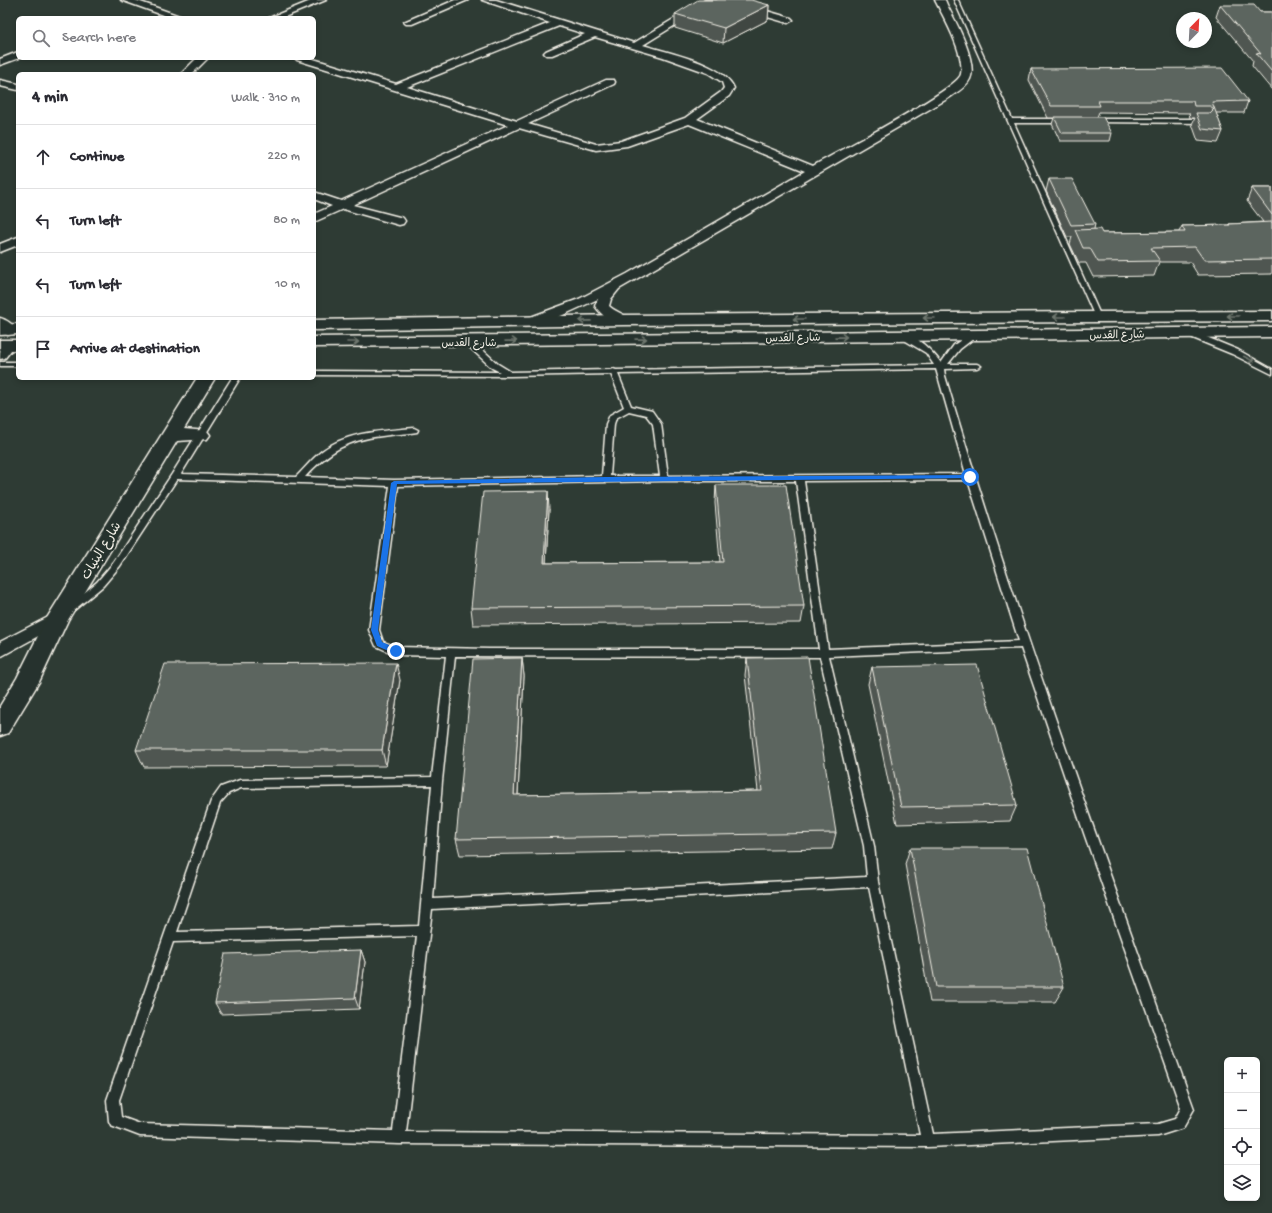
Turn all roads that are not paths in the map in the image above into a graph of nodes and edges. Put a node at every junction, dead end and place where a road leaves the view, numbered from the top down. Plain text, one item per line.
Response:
1 (126, 0) edge
2 (321, 0) edge
3 (463, 0) edge
4 (488, 0) edge
5 (711, 0) edge
6 (940, 0) edge
7 (956, 0) edge
8 (736, 4) edge
9 (174, 16) edge
10 (279, 16) edge
11 (788, 20) dead end
12 (409, 22) dead end
13 (558, 23) junction
14 (594, 34) junction
15 (635, 46) junction
16 (549, 52) dead end
17 (16, 56) edge
18 (201, 60) edge
19 (307, 60) edge
20 (0, 62) edge
21 (188, 72) edge
22 (610, 82) dead end
23 (0, 83) edge
24 (16, 87) edge
25 (398, 87) junction
26 (689, 120) junction
27 (1011, 121) junction
28 (1073, 121) edge
29 (1088, 121) edge
30 (1205, 121) edge
31 (520, 125) junction
32 (813, 170) junction
33 (316, 196) edge
34 (341, 205) junction
35 (316, 217) edge
36 (399, 221) dead end
37 (1072, 240) edge
38 (1064, 241) junction
39 (16, 242) edge
40 (0, 248) edge
41 (613, 288) junction
42 (1272, 316) edge
43 (1098, 317) junction
44 (623, 320) junction
45 (533, 321) junction
46 (316, 325) edge
47 (1272, 332) edge
48 (1187, 333) junction
49 (974, 335) junction
50 (904, 336) junction
51 (316, 342) edge
52 (469, 342) junction
53 (0, 364) edge
54 (16, 364) edge
55 (977, 366) dead end
56 (941, 368) junction
57 (613, 372) junction
58 (1272, 372) edge
59 (316, 373) edge
60 (510, 374) junction
61 (205, 380) edge
62 (235, 380) edge
63 (628, 408) junction
64 (414, 430) dead end
65 (170, 435) junction
66 (200, 435) junction
67 (175, 476) junction
68 (970, 477) junction
69 (800, 478) junction
70 (606, 479) junction
71 (664, 479) junction
72 (298, 480) junction
73 (394, 483) junction
74 (58, 618) junction
75 (1024, 644) junction
76 (0, 650) edge
77 (451, 652) junction
78 (824, 653) junction
79 (0, 726) edge
80 (437, 781) junction
81 (873, 882) junction
82 (427, 904) junction
83 (424, 932) junction
84 (169, 937) junction
85 (399, 1138) junction
86 (928, 1141) junction

1 - 9 street
2 - 10 street
3 - 12 street
4 - 13 street
5 - 15 street
6 - 32 street
7 - 27 lane
8 - 11 street
13 - 14 street
13 - 25 street
14 - 15 street
14 - 16 street
15 - 26 street
17 - 20 street
18 - 21 street
19 - 25 street
22 - 31 street
23 - 24 street
25 - 31 street
26 - 31 street
26 - 32 street
27 - 28 lane
27 - 38 lane
29 - 30 lane
31 - 34 street
32 - 41 street
33 - 34 street
34 - 35 street
34 - 36 street
37 - 38 lane
38 - 43 lane
39 - 40 street
41 - 44 street
41 - 45 street
42 -> 43 main road, شارع القدس
43 -> 44 main road, شارع القدس
44 -> 45 main road, شارع القدس
45 - 46 main road, شارع القدس
47 - 48 main road, شارع القدس
48 - 49 main road, شارع القدس
48 -> 58 lane
49 - 50 main road, شارع القدس
49 - 56 lane
52 -> 50 main road, شارع القدس
50 - 56 lane
51 -> 52 main road, شارع القدس
52 - 60 lane
53 - 54 lane
55 - 56 lane
56 - 57 lane
56 - 68 lane
57 - 60 lane
57 - 63 lane
59 - 60 lane
61 - 65 main road, شارع البنيات
62 - 66 lane
63 - 70 lane
63 - 71 lane
64 - 72 lane
65 - 66 main road
65 - 74 main road, شارع البنيات
66 - 67 lane
67 - 72 lane
67 - 74 lane
68 - 69 lane
68 - 75 lane
69 - 71 lane
69 - 78 lane
70 - 71 lane
70 - 73 lane
72 - 73 lane
73 - 77 lane
74 - 76 street
74 - 79 main road, شارع البنيات
75 - 78 lane
75 - 86 lane
77 - 78 lane
77 - 80 lane
78 - 81 lane
80 - 82 lane
80 - 84 lane
81 - 82 lane
81 - 86 lane
82 - 83 lane
83 - 84 lane
83 - 85 lane
84 - 85 lane
85 - 86 lane

